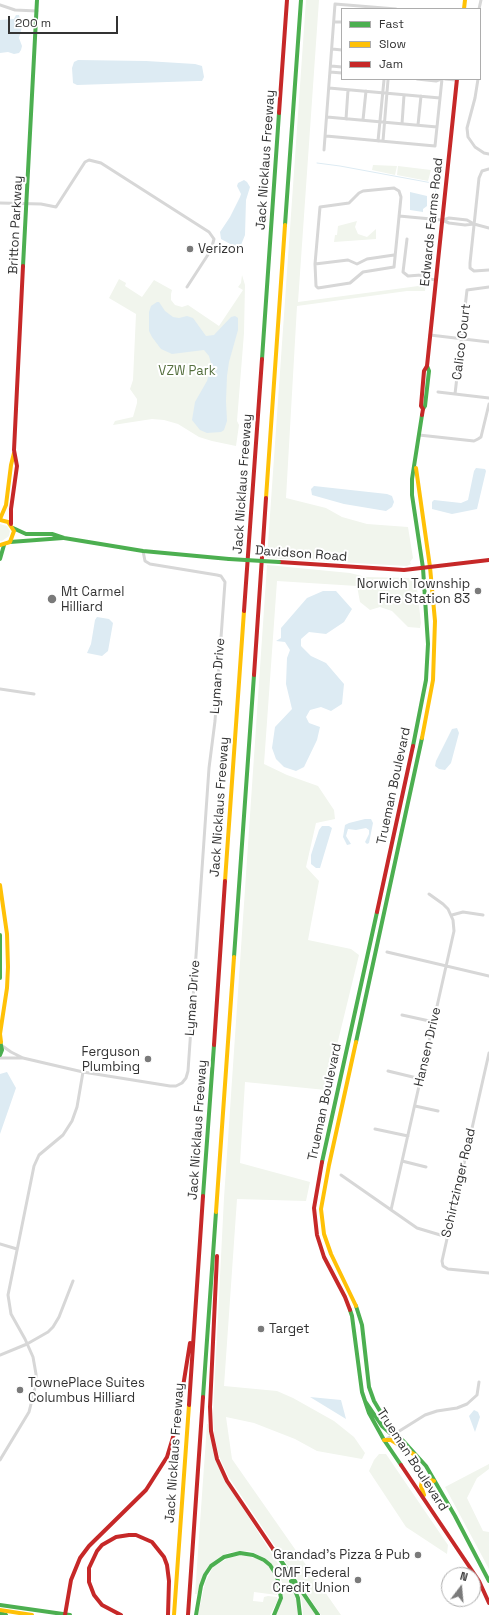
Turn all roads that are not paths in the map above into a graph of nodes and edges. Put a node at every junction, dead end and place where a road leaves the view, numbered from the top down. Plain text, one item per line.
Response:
1 (38, 0) edge
2 (287, 0) edge
3 (301, 0) edge
4 (0, 5) edge
5 (371, 8) edge
6 (37, 11) junction
7 (334, 22) junction
8 (341, 22) edge
9 (332, 49) junction
10 (341, 50) edge
11 (331, 66) junction
12 (341, 67) edge
13 (330, 72) junction
14 (341, 73) edge
15 (383, 80) edge
16 (389, 80) edge
17 (426, 80) edge
18 (440, 80) edge
19 (443, 80) edge
20 (456, 80) edge
21 (478, 80) edge
22 (329, 88) junction
23 (348, 90) junction
24 (366, 91) junction
25 (382, 93) junction
26 (387, 93) junction
27 (404, 95) junction
28 (421, 96) junction
29 (440, 98) junction
30 (327, 117) junction
31 (346, 119) junction
32 (363, 120) junction
33 (380, 122) junction
34 (384, 122) junction
35 (402, 124) junction
36 (418, 125) junction
37 (437, 127) junction
38 (326, 136) junction
39 (378, 141) junction
40 (383, 142) junction
41 (324, 150) dead end
42 (489, 154) edge
43 (489, 169) edge
44 (0, 203) edge
45 (27, 205) junction
46 (399, 216) junction
47 (442, 220) junction
48 (474, 224) junction
49 (489, 228) edge
50 (407, 239) dead end
51 (394, 255) junction
52 (315, 264) junction
53 (489, 270) edge
54 (436, 280) junction
55 (489, 286) edge
56 (187, 287) dead end
57 (430, 335) junction
58 (462, 339) junction
59 (489, 342) edge
60 (438, 392) dead end
61 (455, 394) junction
62 (489, 398) edge
63 (489, 404) edge
64 (419, 435) junction
65 (14, 450) junction
66 (416, 467) junction
67 (0, 520) edge
68 (12, 526) junction
69 (64, 538) junction
70 (10, 542) junction
71 (2, 545) edge
72 (143, 551) junction
73 (0, 559) edge
74 (489, 560) edge
75 (423, 568) junction
76 (430, 568) junction
77 (0, 689) edge
78 (34, 694) dead end
79 (0, 885) edge
80 (429, 894) dead end
81 (452, 915) junction
82 (483, 915) dead end
83 (0, 935) edge
84 (387, 952) dead end
85 (447, 966) junction
86 (489, 976) edge
87 (0, 978) edge
88 (402, 1015) dead end
89 (434, 1022) junction
90 (1, 1043) edge
91 (489, 1053) edge
92 (0, 1056) edge
93 (23, 1058) junction
94 (388, 1071) dead end
95 (83, 1072) junction
96 (421, 1079) junction
97 (415, 1106) junction
98 (438, 1111) dead end
99 (375, 1128) dead end
100 (408, 1136) junction
101 (402, 1161) junction
102 (426, 1167) dead end
103 (341, 1175) dead end
104 (391, 1210) junction
105 (216, 1217) junction
106 (447, 1237) junction
107 (0, 1244) edge
108 (17, 1249) junction
109 (489, 1273) edge
110 (73, 1281) dead end
111 (197, 1290) junction
112 (27, 1344) junction
113 (0, 1354) edge
114 (479, 1382) dead end
115 (364, 1399) junction
116 (396, 1434) junction
117 (384, 1440) junction
118 (419, 1457) junction
119 (0, 1460) edge
120 (435, 1482) junction
121 (428, 1504) junction
122 (265, 1539) junction
123 (470, 1567) edge
124 (489, 1582) edge
125 (481, 1585) edge
126 (489, 1603) edge
127 (0, 1605) edge
128 (0, 1612) edge
129 (6, 1615) edge
130 (32, 1615) edge
131 (65, 1615) edge
132 (70, 1615) edge
133 (121, 1615) edge
134 (168, 1615) edge
135 (174, 1615) edge
136 (188, 1615) edge
137 (196, 1615) edge
138 (274, 1615) edge
139 (300, 1615) edge
140 (318, 1615) edge

1 - 6 main road, Britton Parkway
2 - 111 main road, Jack Nicklaus Freeway
3 - 105 main road, Jack Nicklaus Freeway
4 - 6 street
5 - 7 street
6 - 45 main road, Britton Parkway
7 - 8 street
7 - 9 street
9 - 10 street
9 - 11 street
11 - 12 street
11 - 13 street
13 - 14 street
13 - 22 street
15 - 25 street
16 - 26 street
17 - 18 street
19 - 29 street
20 - 47 main road, Edwards Farms Road
21 - 42 street
22 - 23 street
22 - 30 street
23 - 24 street
23 - 31 street
24 - 25 street
24 - 32 street
25 - 26 street
25 - 33 street
26 - 27 street
26 - 34 street
27 - 28 street
27 - 35 street
28 - 29 street
28 - 36 street
29 - 37 street
30 - 31 street
30 - 38 street
31 - 32 street
32 - 33 street
33 - 34 street
33 - 39 street
34 - 35 street
34 - 40 street
35 - 36 street
36 - 37 street
37 - 40 street
38 - 39 street
38 - 41 street
39 - 40 street
43 - 48 street
44 - 45 street
45 - 56 street
45 - 65 main road, Britton Parkway
46 - 47 street
46 - 51 street
46 - 52 street
47 - 48 street
47 - 54 main road, Edwards Farms Road
48 - 49 street
48 - 53 street
50 - 54 street
51 - 52 street
51 - 52 street
54 - 57 main road, Edwards Farms Road
55 - 58 street, Calico Court
57 - 58 street
57 - 64 main road, Edwards Farms Road
58 - 59 street
58 - 61 street, Calico Court
60 - 61 street
61 - 62 street
63 - 64 street
64 - 66 main road, Edwards Farms Road
65 - 67 main road, Britton Parkway
65 - 68 main road, Britton Parkway
66 - 75 main road, Edwards Farms Road
66 - 76 main road, Edwards Farms Road
67 - 68 main road, Davidson Road
68 - 69 main road, Davidson Road
68 - 70 main road, Britton Parkway
69 - 70 main road, Davidson Road
69 - 72 main road, Davidson Road
70 - 71 main road
71 - 73 main road
72 - 75 main road, Davidson Road, bridge
72 - 95 street, Lyman Drive
74 - 76 main road, Davidson Road
75 - 76 main road, Davidson Road
75 - 115 main road, Trueman Boulevard
76 - 116 main road, Trueman Boulevard
77 - 78 street
79 - 90 main road
80 - 81 street
81 - 82 street
81 - 85 street, Hansen Drive
83 - 87 main road
84 - 85 street
85 - 86 street
85 - 89 street, Hansen Drive
88 - 89 street
89 - 96 street, Hansen Drive
90 - 92 main road
90 - 93 street
91 - 106 street, Schirtzinger Road
92 - 93 street
93 - 95 street
94 - 96 street
95 - 108 street
96 - 97 street, Hansen Drive
97 - 98 street
97 - 100 street, Hansen Drive
99 - 100 street
100 - 101 street, Hansen Drive
101 - 102 street
101 - 104 street, Hansen Drive
103 - 104 street
104 - 106 street
105 - 122 main road
105 - 136 main road, Jack Nicklaus Freeway
106 - 109 street, Schirtzinger Road
107 - 108 street
108 - 112 street
110 - 112 street
111 - 131 main road
111 - 135 main road, Jack Nicklaus Freeway
112 - 113 street
112 - 119 street
114 - 116 street
115 - 116 main road
115 - 117 main road, Trueman Boulevard
116 - 117 street
116 - 118 main road, Trueman Boulevard
117 - 118 main road
117 - 121 main road, Trueman Boulevard
118 - 120 main road, Trueman Boulevard
120 - 121 main road
120 - 124 main road, Trueman Boulevard
121 - 123 main road, Trueman Boulevard
122 - 139 main road
122 - 140 main road
125 - 126 main road, Trueman Boulevard
127 - 131 main road
128 - 129 main road
128 - 130 main road
131 - 132 main road
133 - 134 main road
137 - 138 main road

